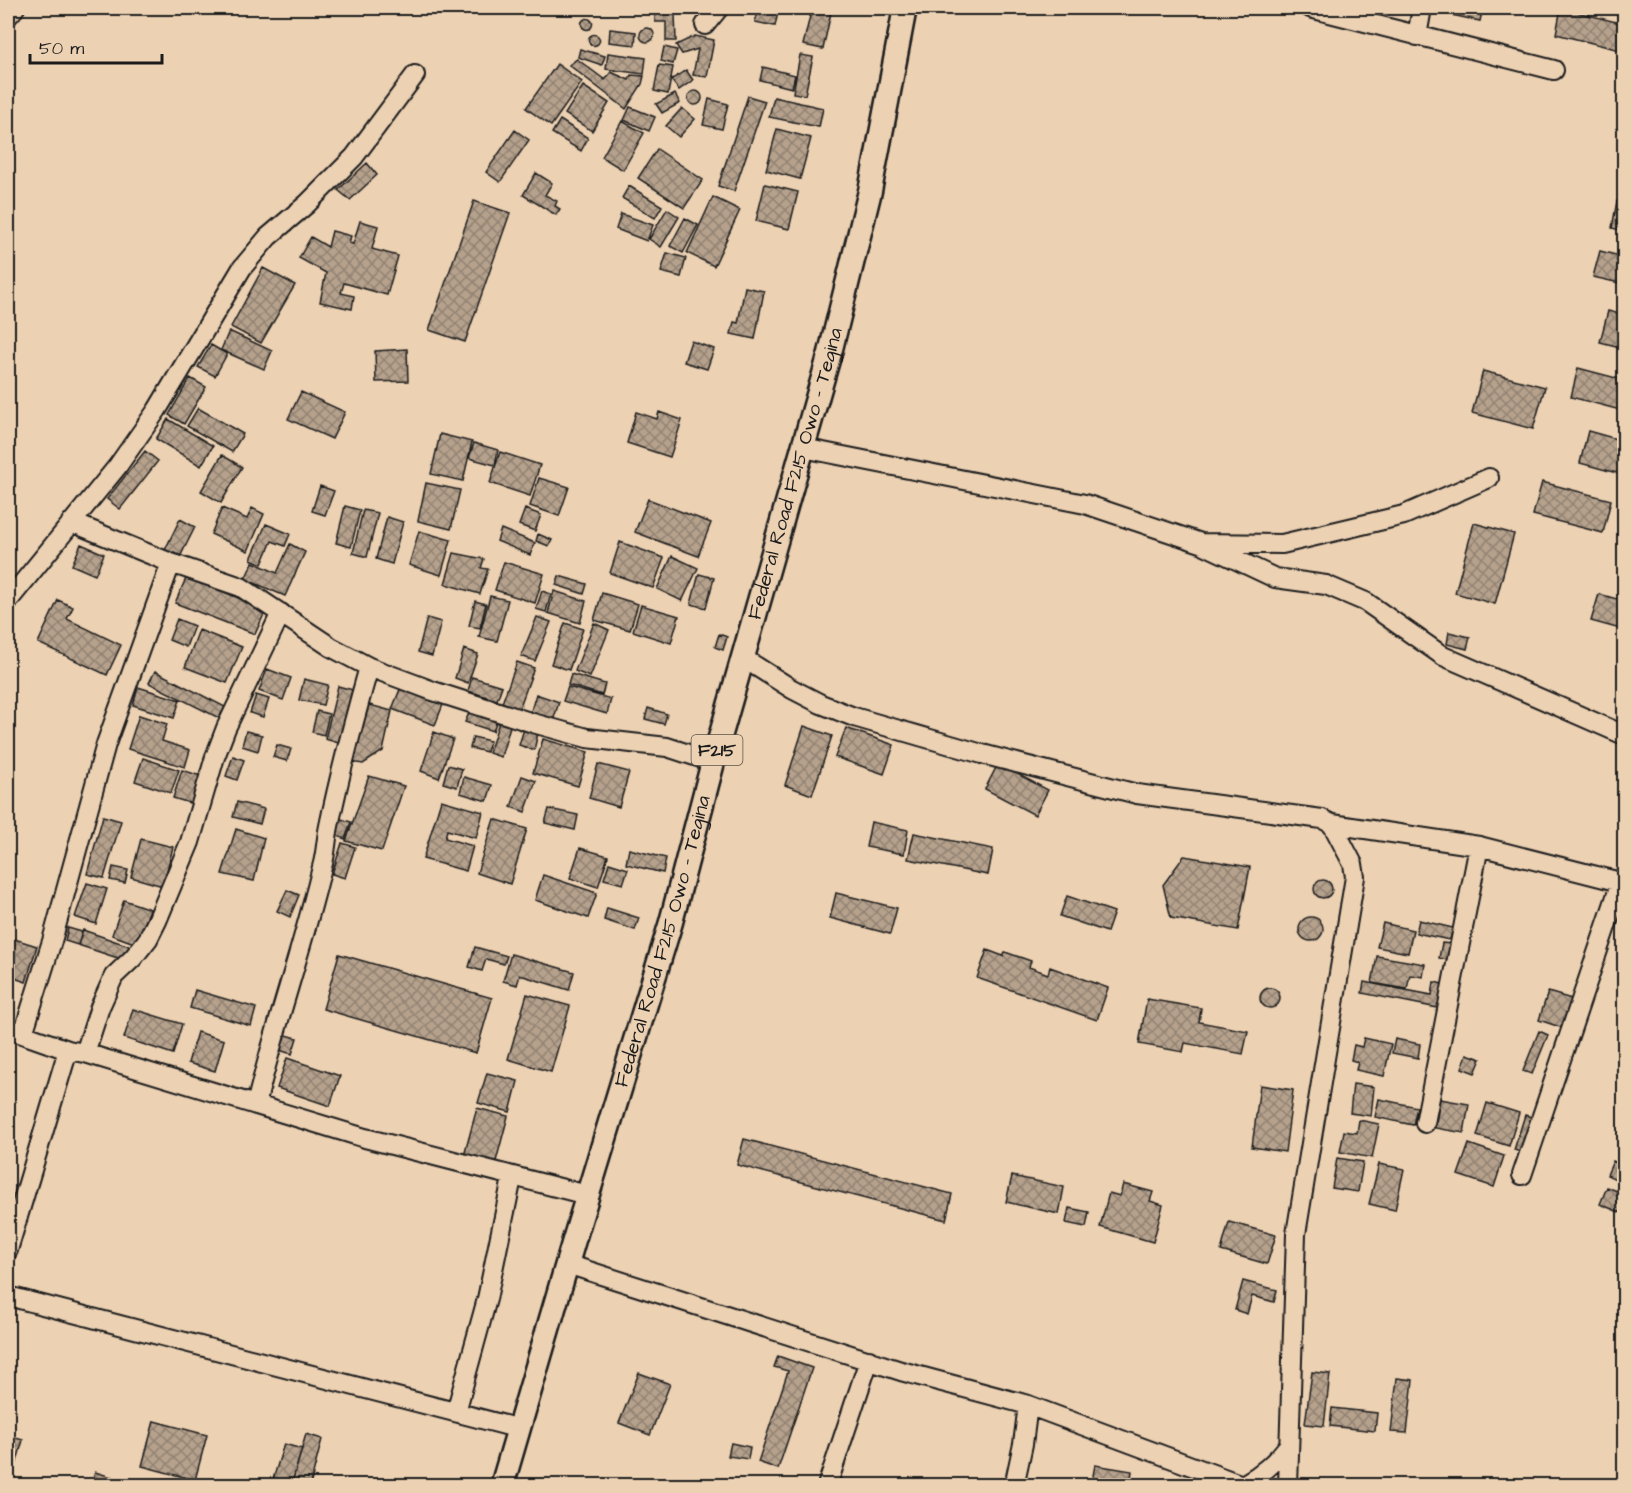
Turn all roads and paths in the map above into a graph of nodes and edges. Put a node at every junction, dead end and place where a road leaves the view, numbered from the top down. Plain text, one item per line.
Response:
1 (15, 8) edge
2 (719, 8) edge
3 (905, 8) edge
4 (1422, 8) edge
5 (1321, 9) edge
6 (8, 16) edge
7 (705, 25) dead end
8 (1417, 36) junction
9 (1554, 70) dead end
10 (415, 75) dead end
11 (802, 448) junction
12 (1489, 478) dead end
13 (71, 522) junction
14 (1201, 543) junction
15 (171, 562) junction
16 (8, 601) edge
17 (280, 613) junction
18 (744, 658) junction
19 (369, 667) junction
20 (1624, 735) edge
21 (713, 762) junction
22 (1332, 824) junction
23 (1479, 846) junction
24 (1623, 882) edge
25 (15, 1032) edge
26 (76, 1051) junction
27 (256, 1105) junction
28 (1425, 1123) dead end
29 (1522, 1175) dead end
30 (512, 1178) junction
31 (587, 1196) junction
32 (8, 1250) edge
33 (567, 1264) junction
34 (8, 1296) edge
35 (868, 1360) junction
36 (1028, 1405) junction
37 (456, 1413) junction
38 (520, 1429) junction
39 (1288, 1446) junction
40 (502, 1485) edge
41 (827, 1485) edge
42 (1014, 1485) edge
43 (1245, 1485) edge
44 (1288, 1485) edge

1 - 6 street
2 - 7 street
3 - 11 main road, Federal Road F215 Owo - Tegina / F215
4 - 8 street
5 - 8 street
8 - 9 street
10 - 13 street
11 - 14 street
11 - 18 main road, Federal Road F215 Owo - Tegina / F215
12 - 14 street
13 - 15 street
13 - 16 street
14 - 20 street
15 - 17 street
15 - 25 street
17 - 19 street
17 - 26 street
18 - 21 main road, Federal Road F215 Owo - Tegina / F215
18 - 22 street
19 - 21 street
19 - 27 street
21 - 31 main road, Federal Road F215 Owo - Tegina / F215
22 - 23 street
22 - 39 street
23 - 24 street
23 - 28 street
24 - 29 street
25 - 26 street
26 - 27 street
26 - 32 street
27 - 30 street
30 - 31 street
30 - 37 street
31 - 33 main road, Federal Road F215 Owo - Tegina / F215
33 - 35 street
33 - 38 main road, Federal Road F215 Owo - Tegina / F215
34 - 37 street
35 - 36 street
35 - 41 street
36 - 42 street
36 - 43 street
37 - 38 street
38 - 40 main road, Federal Road F215 Owo - Tegina / F215
39 - 43 street
39 - 44 street

